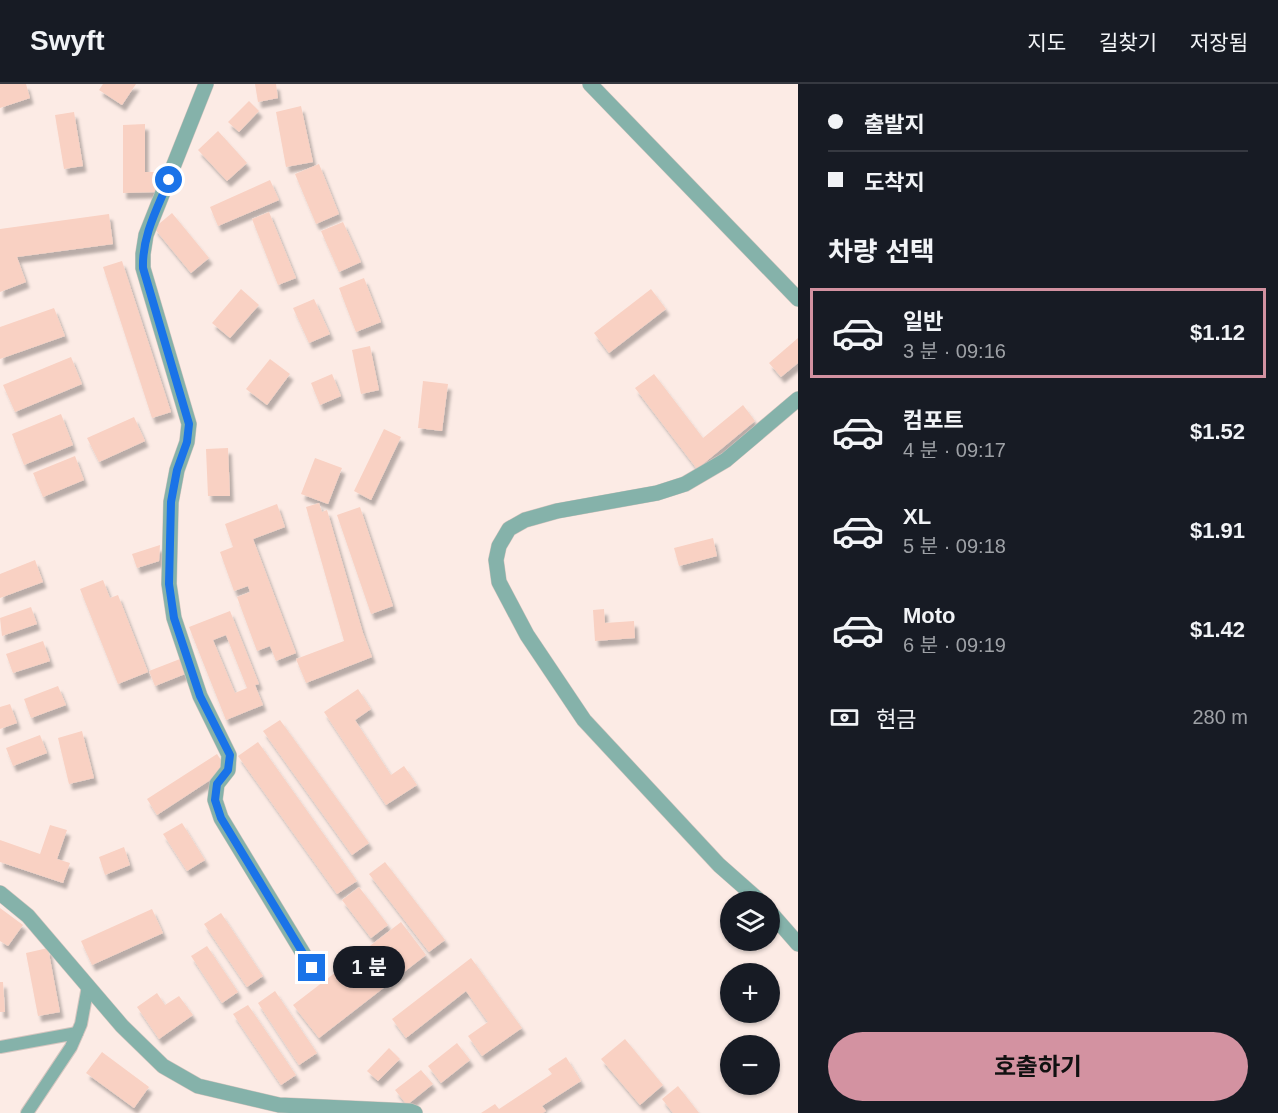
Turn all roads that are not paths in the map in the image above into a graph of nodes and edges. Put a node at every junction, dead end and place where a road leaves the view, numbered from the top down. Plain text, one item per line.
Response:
1 (206, 84) edge
2 (590, 84) edge
3 (798, 299) edge
4 (798, 399) edge
5 (749, 891) edge
6 (0, 893) edge
7 (780, 923) edge
8 (798, 944) edge
9 (312, 968) dead end
10 (88, 986) junction
11 (77, 1033) junction
12 (0, 1047) edge
13 (363, 1111) edge
14 (27, 1113) edge
15 (415, 1113) edge

1 - 9 street
2 - 3 street
4 - 5 street
6 - 10 street
7 - 8 street
10 - 11 lane
10 - 13 street
11 - 12 lane
11 - 14 lane
13 - 15 street

